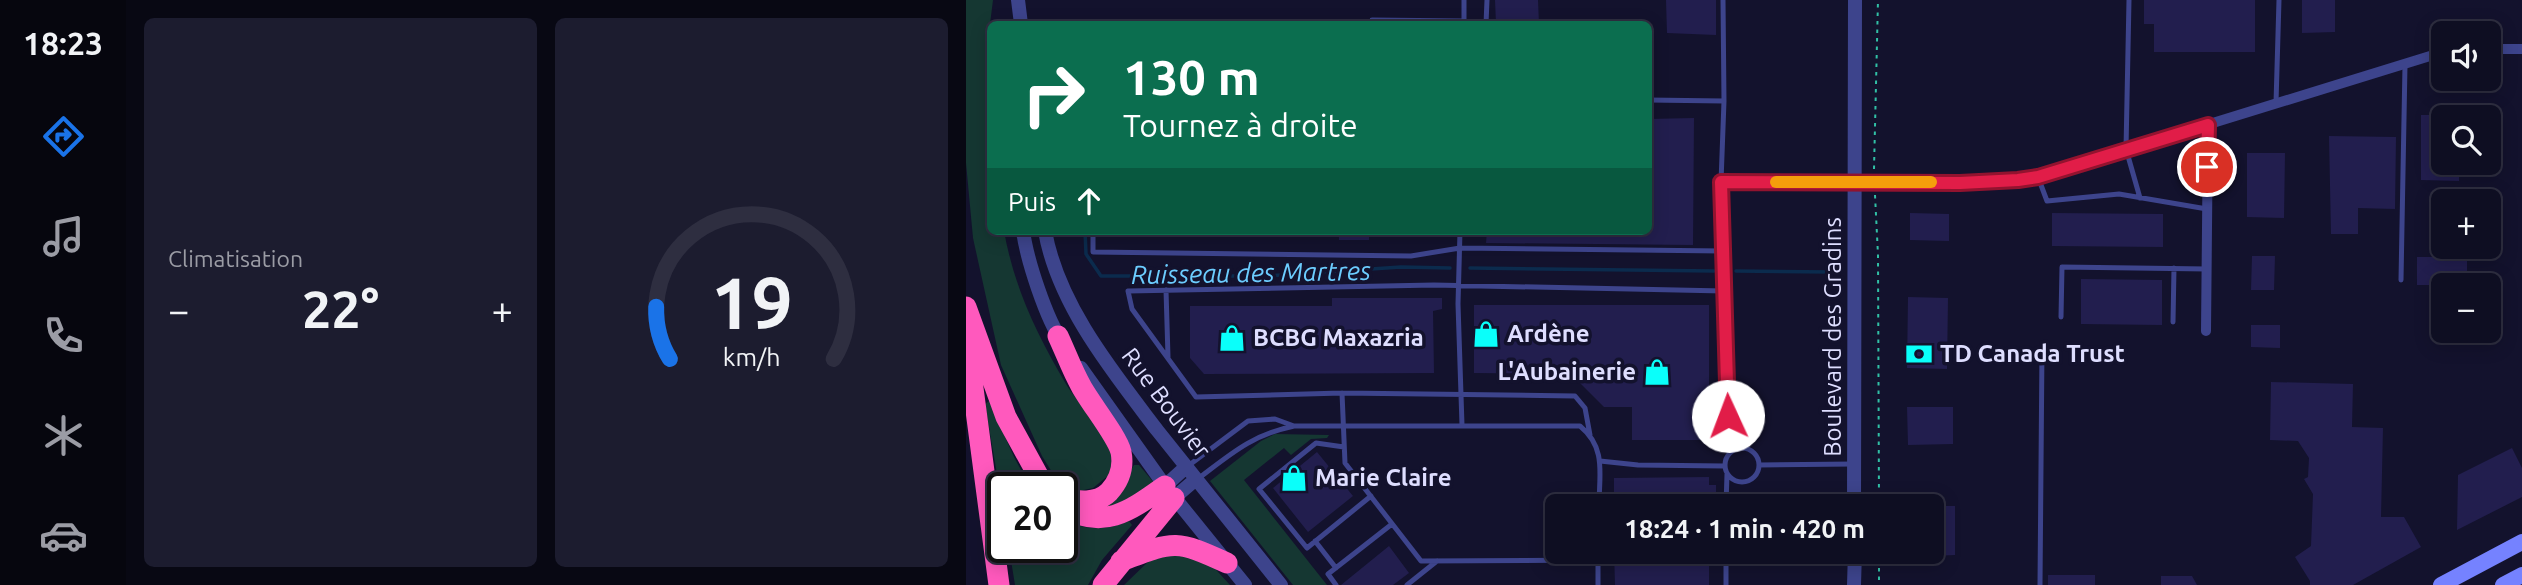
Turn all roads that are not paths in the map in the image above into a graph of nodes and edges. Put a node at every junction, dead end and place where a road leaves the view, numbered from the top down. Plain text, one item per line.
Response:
1 (1016, 0) edge
2 (1464, 0) edge
3 (1487, 0) edge
4 (1723, 0) edge
5 (1855, 0) edge
6 (2129, 0) edge
7 (2279, 0) edge
8 (1372, 20) dead end
9 (1015, 21) edge
10 (1020, 21) edge
11 (1403, 21) edge
12 (1464, 21) edge
13 (1486, 21) edge
14 (2501, 48) edge
15 (2522, 49) edge
16 (2431, 55) edge
17 (2405, 62) junction
18 (1652, 100) edge
19 (1724, 101) junction
20 (2276, 103) junction
21 (2208, 125) junction
22 (2126, 149) junction
23 (2038, 177) junction
24 (1856, 181) junction
25 (1721, 182) junction
26 (2140, 198) junction
27 (2207, 209) junction
28 (1024, 235) edge
29 (1046, 235) edge
30 (1093, 235) edge
31 (1460, 235) edge
32 (1460, 248) junction
33 (1723, 251) junction
34 (2174, 268) junction
35 (2207, 269) junction
36 (2401, 280) dead end
37 (1459, 285) junction
38 (1166, 290) junction
39 (1724, 290) junction
40 (966, 307) edge
41 (2061, 317) dead end
42 (2173, 322) dead end
43 (2206, 331) dead end
44 (966, 335) edge
45 (1058, 336) junction
46 (2042, 348) dead end
47 (1168, 359) junction
48 (1342, 393) junction
49 (1460, 395) junction
50 (1343, 425) junction
51 (1462, 425) junction
52 (1294, 426) junction
53 (1590, 435) junction
54 (1344, 447) junction
55 (1728, 454) junction
56 (1600, 461) junction
57 (1855, 464) junction
58 (1759, 465) junction
59 (1724, 466) junction
60 (1186, 467) junction
61 (1036, 472) edge
62 (1727, 474) junction
63 (1196, 479) junction
64 (1170, 492) junction
65 (1599, 494) edge
66 (1726, 494) edge
67 (1854, 494) edge
68 (1371, 496) junction
69 (1078, 500) edge
70 (1078, 514) edge
71 (1392, 524) junction
72 (1315, 541) junction
73 (2522, 542) edge
74 (1545, 560) edge
75 (1121, 561) junction
76 (1437, 561) junction
77 (1227, 563) junction
78 (1598, 564) edge
79 (1726, 564) edge
80 (1854, 564) edge
81 (1336, 568) junction
82 (2522, 575) edge
83 (999, 585) edge
84 (1103, 585) edge
85 (1245, 585) edge
86 (1281, 585) edge
87 (1336, 585) edge
88 (1407, 585) edge
89 (1598, 585) edge
90 (1726, 585) edge
91 (1854, 585) edge
92 (2040, 585) edge
93 (2441, 585) edge
94 (2503, 585) edge

1 - 9 street
1 - 10 street
2 - 12 lane
3 - 13 lane
4 - 19 lane
5 - 24 street, Boulevard des Gradins
6 - 22 lane
7 - 20 lane
8 - 11 lane
14 - 15 street
16 - 17 street
17 - 20 street
17 - 36 lane
18 - 19 lane
19 - 25 lane
20 - 21 street
21 - 22 street
21 - 27 street
22 - 23 street
22 - 26 lane
23 - 24 street
23 - 26 lane
24 - 25 lane
24 - 57 street, Boulevard des Gradins
25 - 33 lane
26 - 27 lane
27 - 35 street
28 - 45 street, Rue Bouvier
29 - 60 street, Rue Bouvier
30 - 32 lane
31 - 32 lane
32 - 33 lane
32 - 37 lane
33 - 39 lane
34 - 35 lane
34 - 41 lane
34 - 42 lane
35 - 43 street
37 - 38 lane
37 - 39 lane
37 - 49 lane
38 - 47 lane
38 - 47 lane
39 - 55 lane
40 - 61 highway
44 - 83 highway
45 - 64 street, Rue Bouvier
45 - 69 highway
46 - 92 lane
47 - 48 lane
48 - 49 lane
48 - 50 lane
49 - 51 lane
49 - 53 lane
50 - 51 lane
50 - 52 lane
50 - 54 lane
51 - 53 lane
52 - 60 lane
52 - 63 lane
53 - 56 lane
54 - 68 lane
54 - 72 lane
55 - 58 lane
55 - 59 lane
56 - 59 lane
56 - 65 lane
57 - 58 lane
57 - 67 street, Boulevard des Gradins
58 - 62 lane
59 - 62 lane
60 - 63 street, Rue Bouvier
60 - 64 street
62 - 66 lane
63 - 64 street
63 - 86 street, Rue Bouvier
64 - 70 highway
64 - 75 highway
64 - 77 street, Rue Bouvier
68 - 71 lane
68 - 72 lane
71 - 76 lane
71 - 81 lane
72 - 81 lane
73 - 93 main road
74 - 76 lane
75 - 77 highway
75 - 84 highway
76 - 88 lane
77 - 85 street, Rue Bouvier
78 - 89 lane
79 - 90 lane
80 - 91 street
81 - 87 lane
82 - 94 main road

